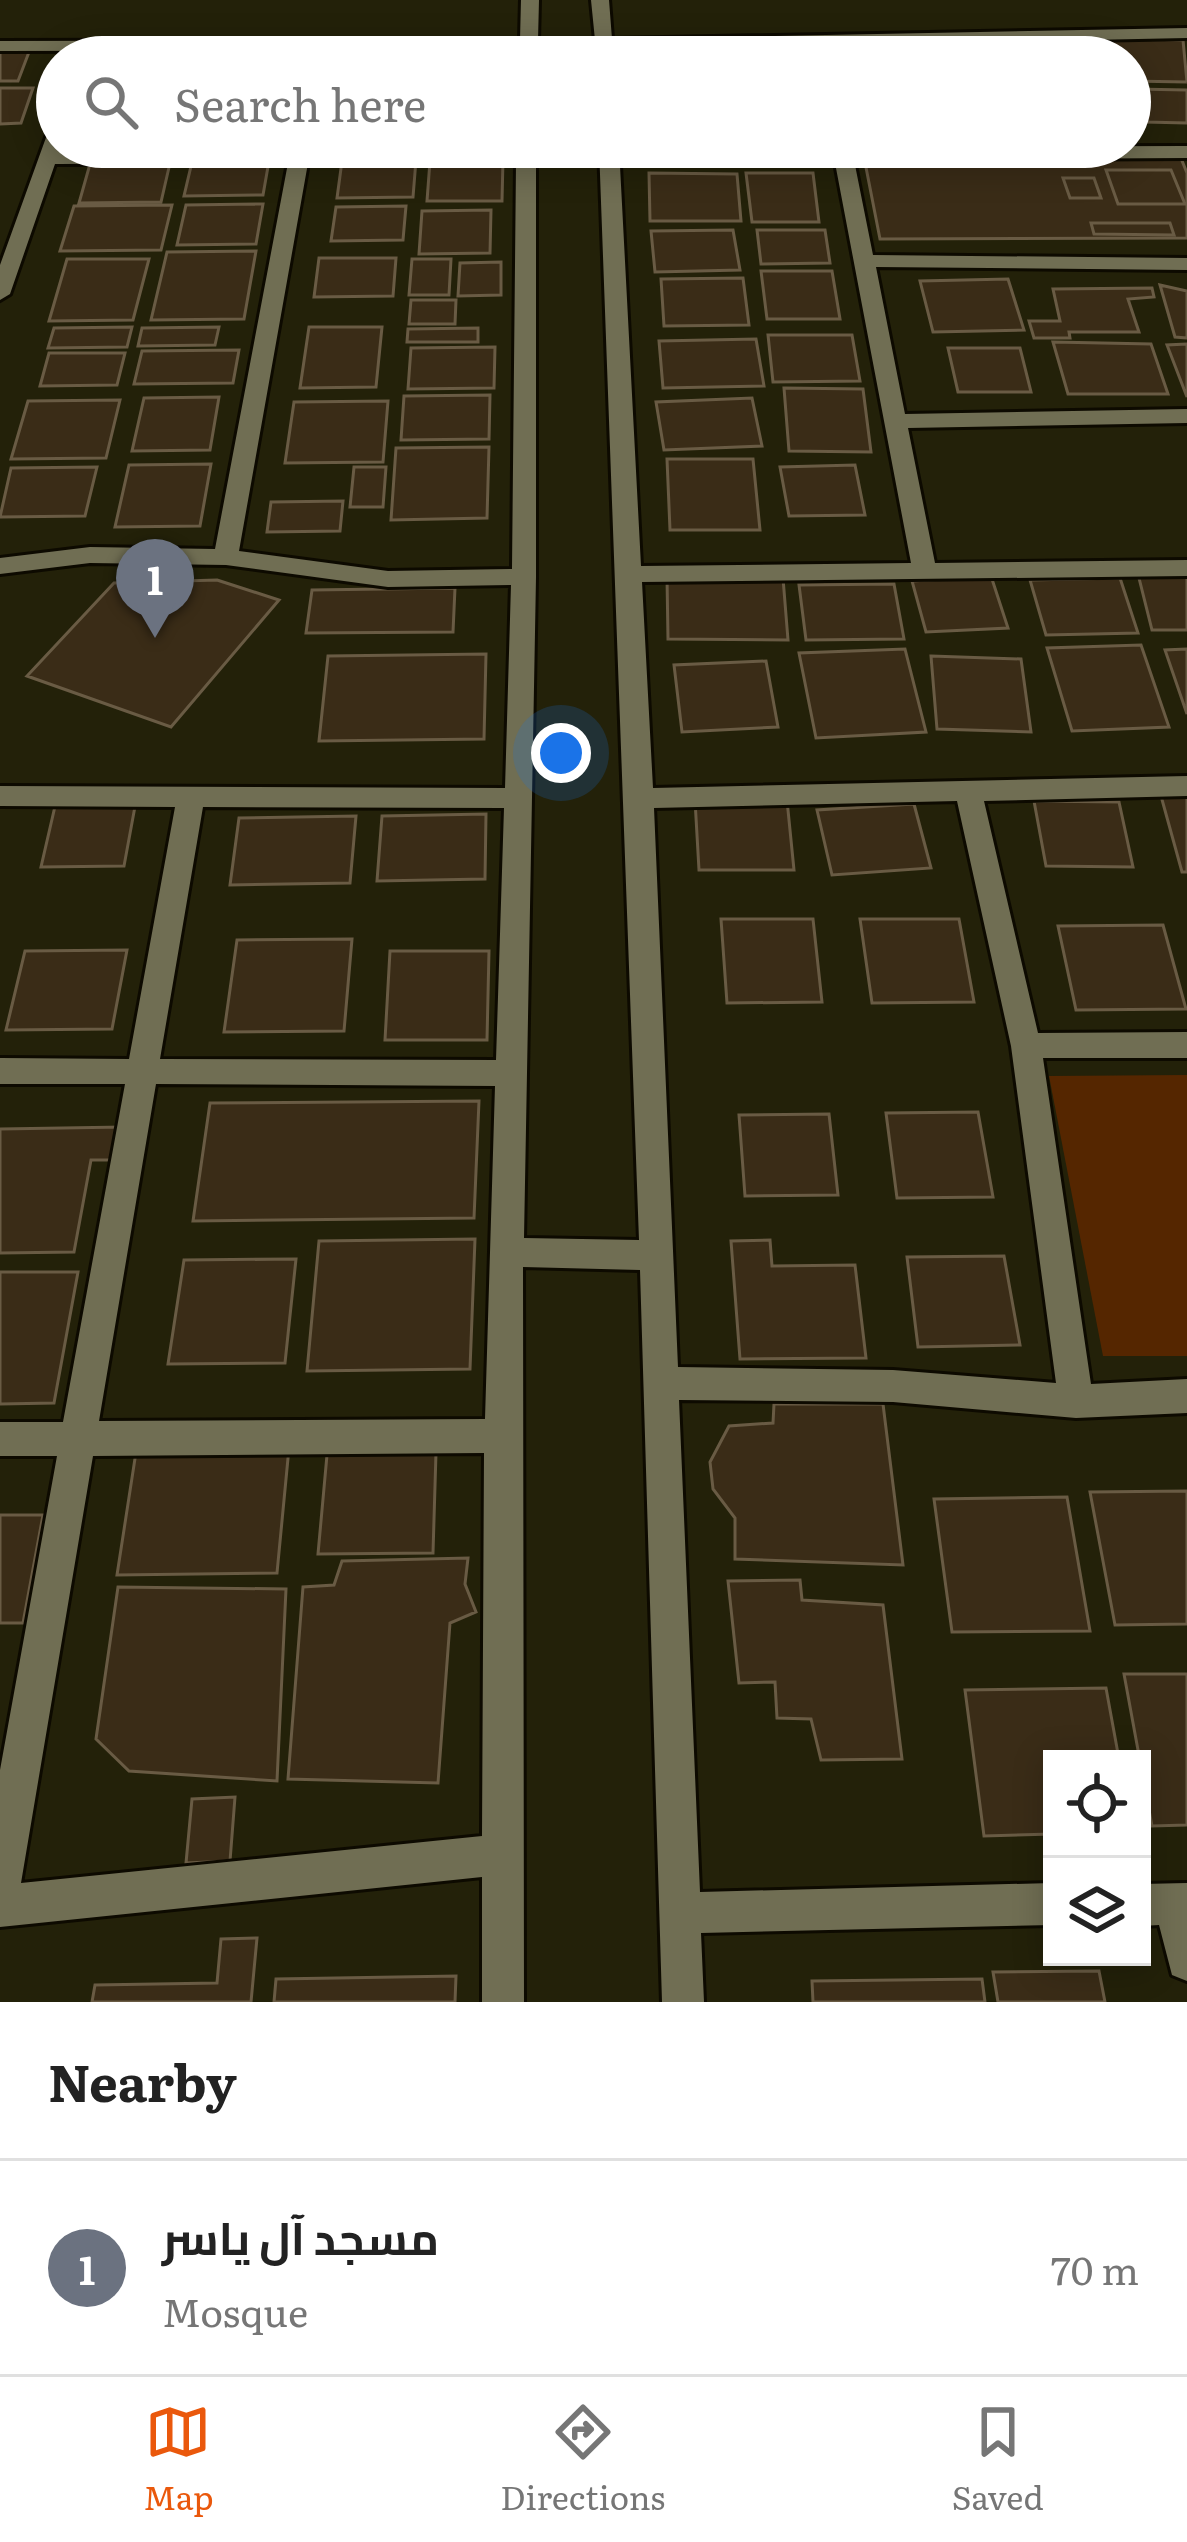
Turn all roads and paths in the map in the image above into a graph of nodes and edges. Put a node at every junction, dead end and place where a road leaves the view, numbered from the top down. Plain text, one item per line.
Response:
1 (530, 0) edge
2 (600, 0) edge
3 (1187, 33) edge
4 (530, 36) edge
5 (603, 36) edge
6 (1123, 36) edge
7 (0, 46) edge
8 (36, 48) edge
9 (1151, 152) edge
10 (1187, 152) edge
11 (44, 168) edge
12 (297, 168) edge
13 (526, 168) edge
14 (610, 168) edge
15 (846, 168) edge
16 (864, 260) junction
17 (1187, 264) edge
18 (0, 294) edge
19 (1187, 416) edge
20 (894, 421) junction
21 (226, 557) junction
22 (0, 566) edge
23 (924, 568) junction
24 (1187, 568) edge
25 (630, 574) junction
26 (524, 577) junction
27 (1187, 786) edge
28 (968, 789) junction
29 (0, 796) edge
30 (191, 796) junction
31 (517, 798) junction
32 (640, 798) junction
33 (1187, 1045) edge
34 (1026, 1046) junction
35 (144, 1070) junction
36 (0, 1071) edge
37 (508, 1073) junction
38 (505, 1252) junction
39 (652, 1255) junction
40 (660, 1383) junction
41 (1187, 1396) edge
42 (1076, 1401) junction
43 (502, 1436) junction
44 (0, 1439) edge
45 (75, 1440) junction
46 (502, 1854) junction
47 (0, 1883) edge
48 (1043, 1904) edge
49 (1168, 1905) edge
50 (0, 1906) edge
51 (679, 1912) junction
52 (1187, 1960) edge
53 (502, 2002) edge
54 (682, 2002) edge

1 - 4 street
2 - 5 street
3 - 6 street
7 - 8 street
9 - 10 street
11 - 18 street
12 - 21 street
13 - 26 street
14 - 25 street
15 - 16 street
16 - 17 street
16 - 20 street
19 - 20 street
20 - 23 street
21 - 22 street
21 - 26 street
23 - 24 street
23 - 25 street
25 - 32 street
26 - 31 street
27 - 28 street
28 - 32 street
28 - 34 street
29 - 30 street
30 - 31 street
30 - 35 street
31 - 37 street
32 - 39 street
33 - 34 street
34 - 42 street
35 - 36 street
35 - 37 street
35 - 45 street
37 - 38 street
38 - 39 street
38 - 43 street
39 - 40 street
40 - 42 street
40 - 51 street
41 - 42 street
43 - 45 street
43 - 46 street
44 - 45 street
45 - 47 street
46 - 50 street
46 - 53 street
48 - 51 street
49 - 52 street
51 - 54 street

